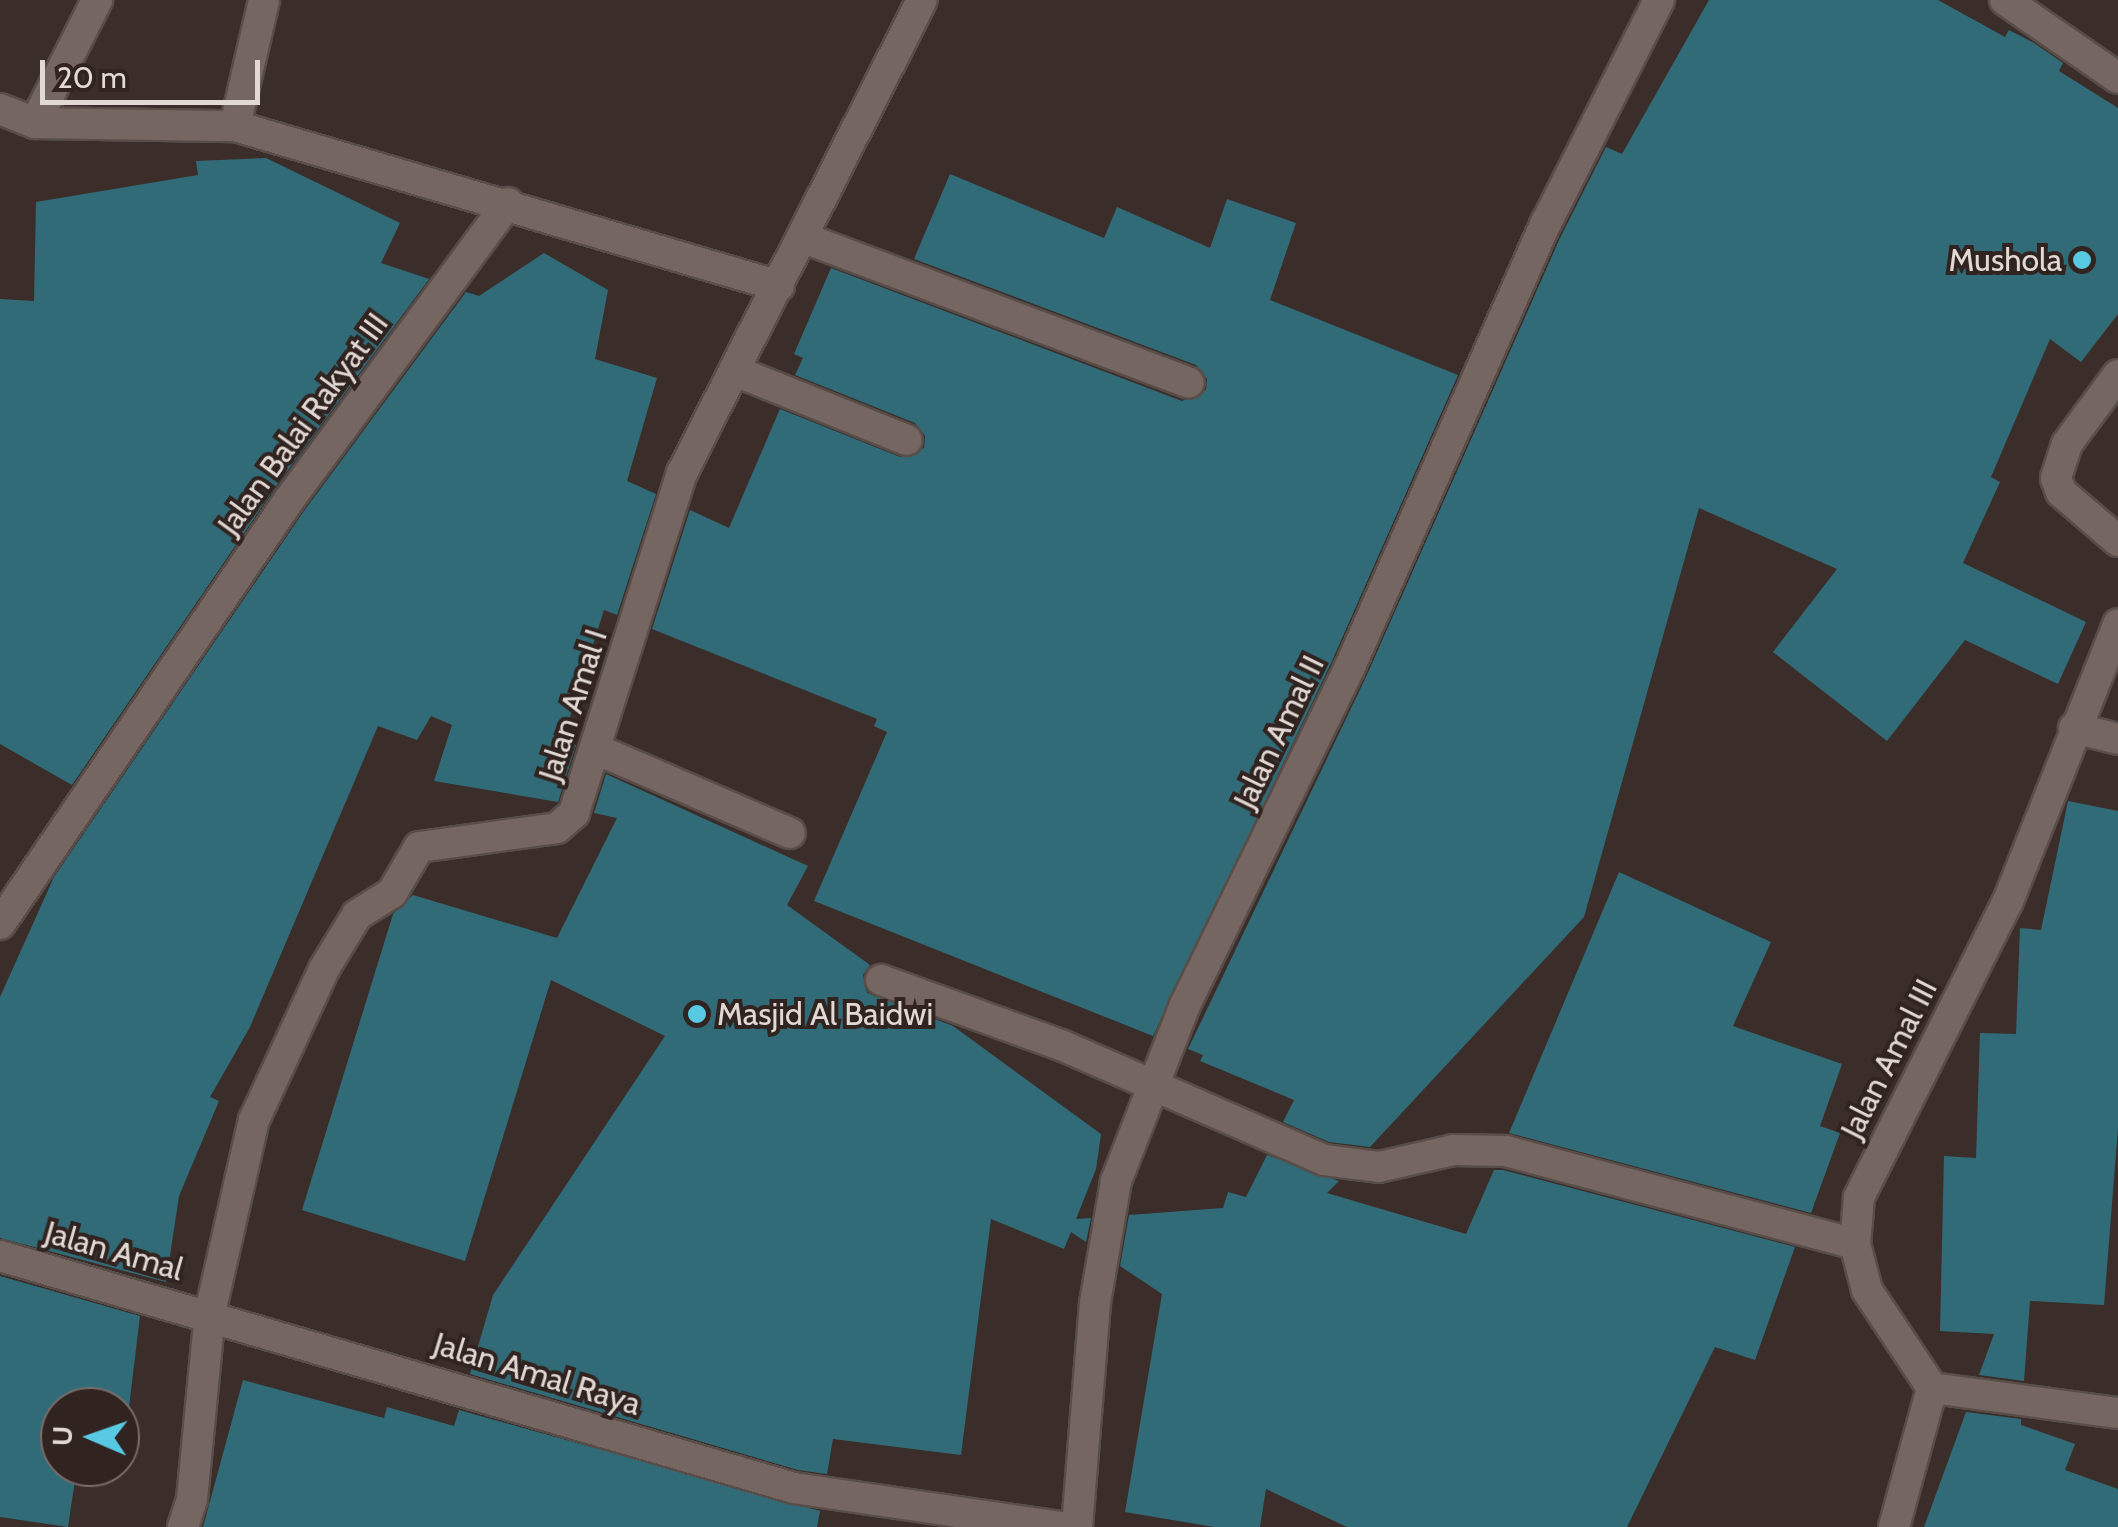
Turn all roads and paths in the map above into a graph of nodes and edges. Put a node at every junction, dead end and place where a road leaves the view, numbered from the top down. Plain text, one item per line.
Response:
1 (98, 0) edge
2 (264, 0) edge
3 (922, 0) edge
4 (1659, 0) edge
5 (2005, 0) edge
6 (2118, 78) edge
7 (0, 110) edge
8 (35, 124) junction
9 (235, 126) junction
10 (508, 203) junction
11 (804, 238) junction
12 (779, 286) junction
13 (735, 371) junction
14 (2118, 375) edge
15 (1189, 383) dead end
16 (907, 440) dead end
17 (2118, 542) edge
18 (2118, 624) edge
19 (2074, 728) junction
20 (2118, 739) edge
21 (598, 750) junction
22 (790, 834) dead end
23 (0, 924) edge
24 (881, 980) dead end
25 (1152, 1090) junction
26 (1855, 1244) junction
27 (0, 1256) edge
28 (210, 1312) junction
29 (1932, 1388) junction
30 (2118, 1413) edge
31 (183, 1527) edge
32 (1060, 1527) edge
33 (1078, 1527) edge
34 (1894, 1527) edge

1 - 8 street
2 - 9 street
3 - 11 street, Jalan Amal I
4 - 25 street, Jalan Amal II
5 - 6 street
7 - 8 street
8 - 9 street
9 - 10 street
10 - 12 street
10 - 23 street, Jalan Balai Rakyat III
11 - 12 street, Jalan Amal I
11 - 15 street
12 - 13 street, Jalan Amal I
13 - 16 street
13 - 21 street, Jalan Amal I
14 - 17 street
18 - 19 street, Jalan Amal III
19 - 20 street
19 - 26 street, Jalan Amal III
21 - 22 street
21 - 28 street, Jalan Amal I
24 - 25 street
25 - 26 street
25 - 33 street, Jalan Amal II
26 - 29 street, Jalan Amal III
27 - 28 street, Jalan Amal
28 - 31 street
28 - 32 street, Jalan Amal Raya
29 - 30 street
29 - 34 street

